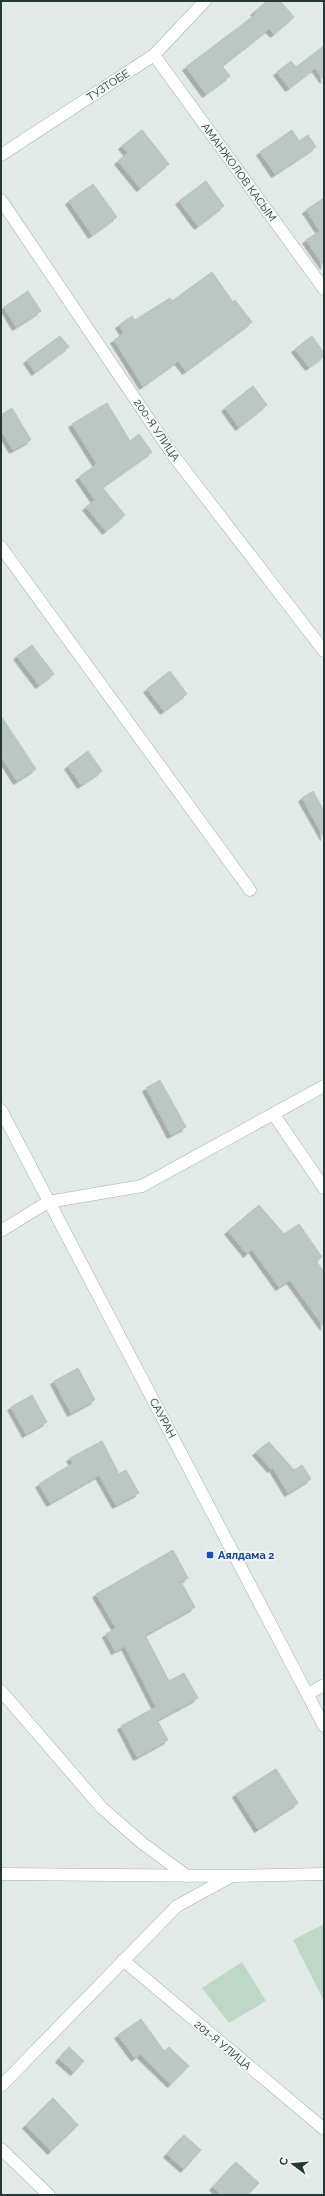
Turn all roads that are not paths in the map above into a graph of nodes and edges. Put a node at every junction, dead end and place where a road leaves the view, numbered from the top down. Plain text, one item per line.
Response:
1 (205, 1) edge
2 (154, 55) junction
3 (1, 155) edge
4 (1, 200) edge
5 (324, 289) edge
6 (1, 547) edge
7 (324, 651) edge
8 (250, 890) dead end
9 (324, 1086) edge
10 (1, 1110) edge
11 (274, 1115) junction
12 (324, 1188) edge
13 (48, 1202) junction
14 (1, 1231) edge
15 (324, 1685) edge
16 (1, 1691) edge
17 (308, 1694) junction
18 (324, 1726) edge
19 (1, 1874) edge
20 (324, 1874) edge
21 (187, 1876) junction
22 (231, 1876) junction
23 (122, 1960) junction
24 (1, 2086) edge
25 (324, 2130) edge
26 (1, 2148) edge
27 (49, 2195) edge

1 - 2 street, ТУЗТОБЕ
2 - 3 street, ТУЗТОБЕ
2 - 5 street, АМАНЖОЛОВ КАСЫМ
4 - 7 street, 200-Я УЛИЦА
6 - 8 street
9 - 11 street
10 - 13 street, САУРАН
11 - 12 street
11 - 13 street
13 - 14 street
13 - 17 street, САУРАН
15 - 17 street
16 - 21 street
17 - 18 street, САУРАН
19 - 21 street
20 - 22 street
21 - 22 street
22 - 23 street
23 - 24 street
23 - 25 street, 201-Я УЛИЦА
26 - 27 street

